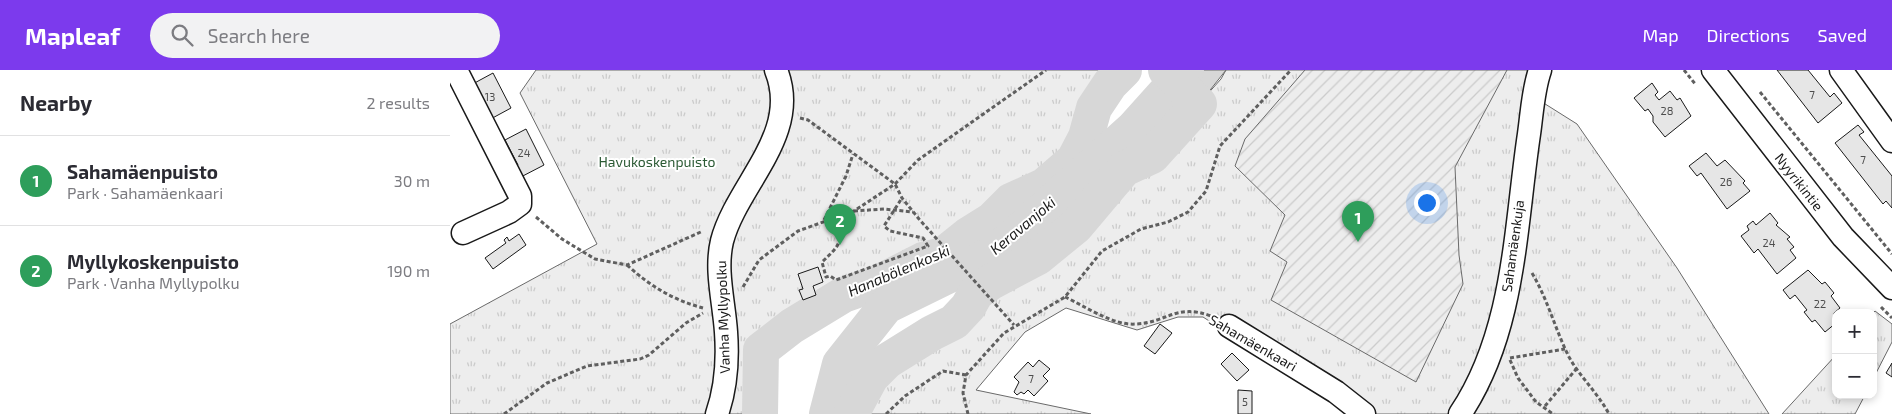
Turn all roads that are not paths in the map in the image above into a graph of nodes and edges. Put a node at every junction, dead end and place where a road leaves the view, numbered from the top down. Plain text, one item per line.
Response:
1 (456, 70) edge
2 (776, 70) edge
3 (1540, 70) edge
4 (1712, 70) edge
5 (1841, 70) edge
6 (1892, 141) edge
7 (463, 233) dead end
8 (1892, 288) edge
9 (1229, 326) road end
10 (717, 414) edge
11 (1364, 414) edge
12 (1460, 414) edge

1 - 7 street
2 - 10 street, Vanha Myllypolku
3 - 12 street, Sahamäenkuja
4 - 8 street, Nyyrikintie
5 - 6 street
9 - 11 street, Sahamäenkaari

